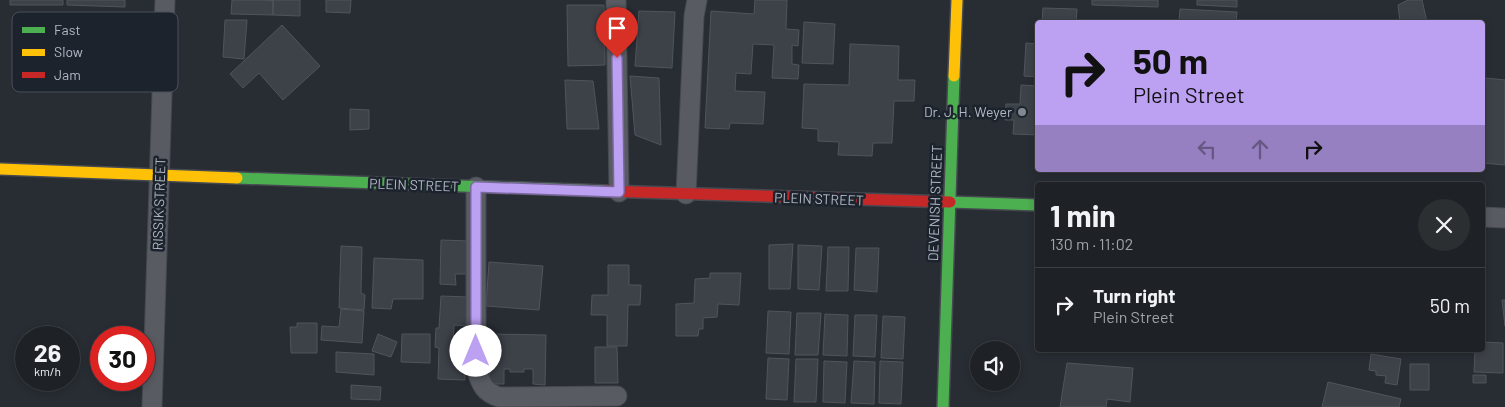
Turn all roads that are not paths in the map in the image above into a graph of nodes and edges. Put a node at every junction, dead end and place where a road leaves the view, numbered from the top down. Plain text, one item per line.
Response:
1 (616, 0) edge
2 (697, 0) edge
3 (958, 0) edge
4 (162, 92) edge
5 (0, 169) edge
6 (160, 175) junction
7 (476, 187) junction
8 (619, 192) junction
9 (686, 194) junction
10 (949, 203) junction
11 (1035, 205) edge
12 (1485, 217) edge
13 (1505, 218) edge
14 (617, 396) dead end
15 (152, 407) edge
16 (944, 407) edge

1 - 8 street
2 - 9 street
3 - 10 street, DEVENISH STREET
4 - 6 street, RISSIK STREET
5 - 6 street, PLEIN STREET
6 - 7 street, PLEIN STREET
6 - 15 street, RISSIK STREET
7 - 8 street, PLEIN STREET
7 - 14 street
8 - 9 street, PLEIN STREET
9 - 10 street, PLEIN STREET
10 - 11 street, PLEIN STREET
10 - 16 street, DEVENISH STREET
12 - 13 street

